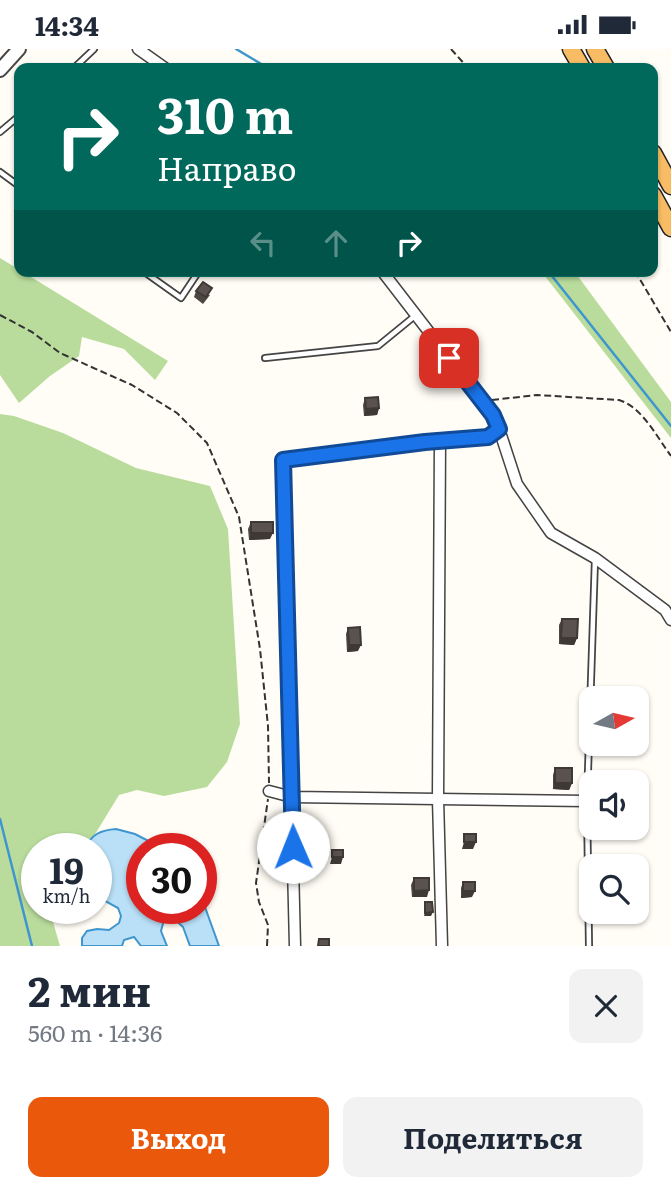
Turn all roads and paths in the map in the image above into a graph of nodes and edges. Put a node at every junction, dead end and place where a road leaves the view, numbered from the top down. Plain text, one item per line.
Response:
1 (19, 49) edge
2 (94, 49) edge
3 (138, 49) edge
4 (451, 49) edge
5 (79, 63) edge
6 (158, 63) edge
7 (464, 63) edge
8 (0, 70) edge
9 (14, 120) edge
10 (0, 132) edge
11 (658, 162) edge
12 (671, 186) edge
13 (658, 204) edge
14 (671, 228) edge
15 (151, 277) edge
16 (195, 277) edge
17 (387, 277) edge
18 (639, 277) edge
19 (0, 315) edge
20 (416, 315) junction
21 (671, 332) edge
22 (265, 358) dead end
23 (481, 401) junction
24 (499, 429) junction
25 (440, 440) junction
26 (671, 456) edge
27 (595, 558) junction
28 (671, 620) edge
29 (588, 770) edge
30 (269, 791) junction
31 (292, 797) junction
32 (438, 799) junction
33 (579, 801) edge
34 (588, 840) edge
35 (267, 946) edge
36 (295, 946) edge
37 (442, 946) edge
38 (589, 946) edge

1 - 8 street
2 - 5 lane
3 - 6 street
4 - 7 path
9 - 10 lane
11 - 12 highway
13 - 14 highway
15 - 16 lane
17 - 20 street
18 - 21 path
19 - 30 path
20 - 22 lane
20 - 23 street
23 - 24 street
23 - 26 path
24 - 25 street
24 - 27 street
25 - 31 street
25 - 32 street
27 - 28 street
27 - 29 lane
30 - 31 street
30 - 35 path
31 - 32 street
31 - 36 street
32 - 33 street
32 - 37 street
34 - 38 lane

